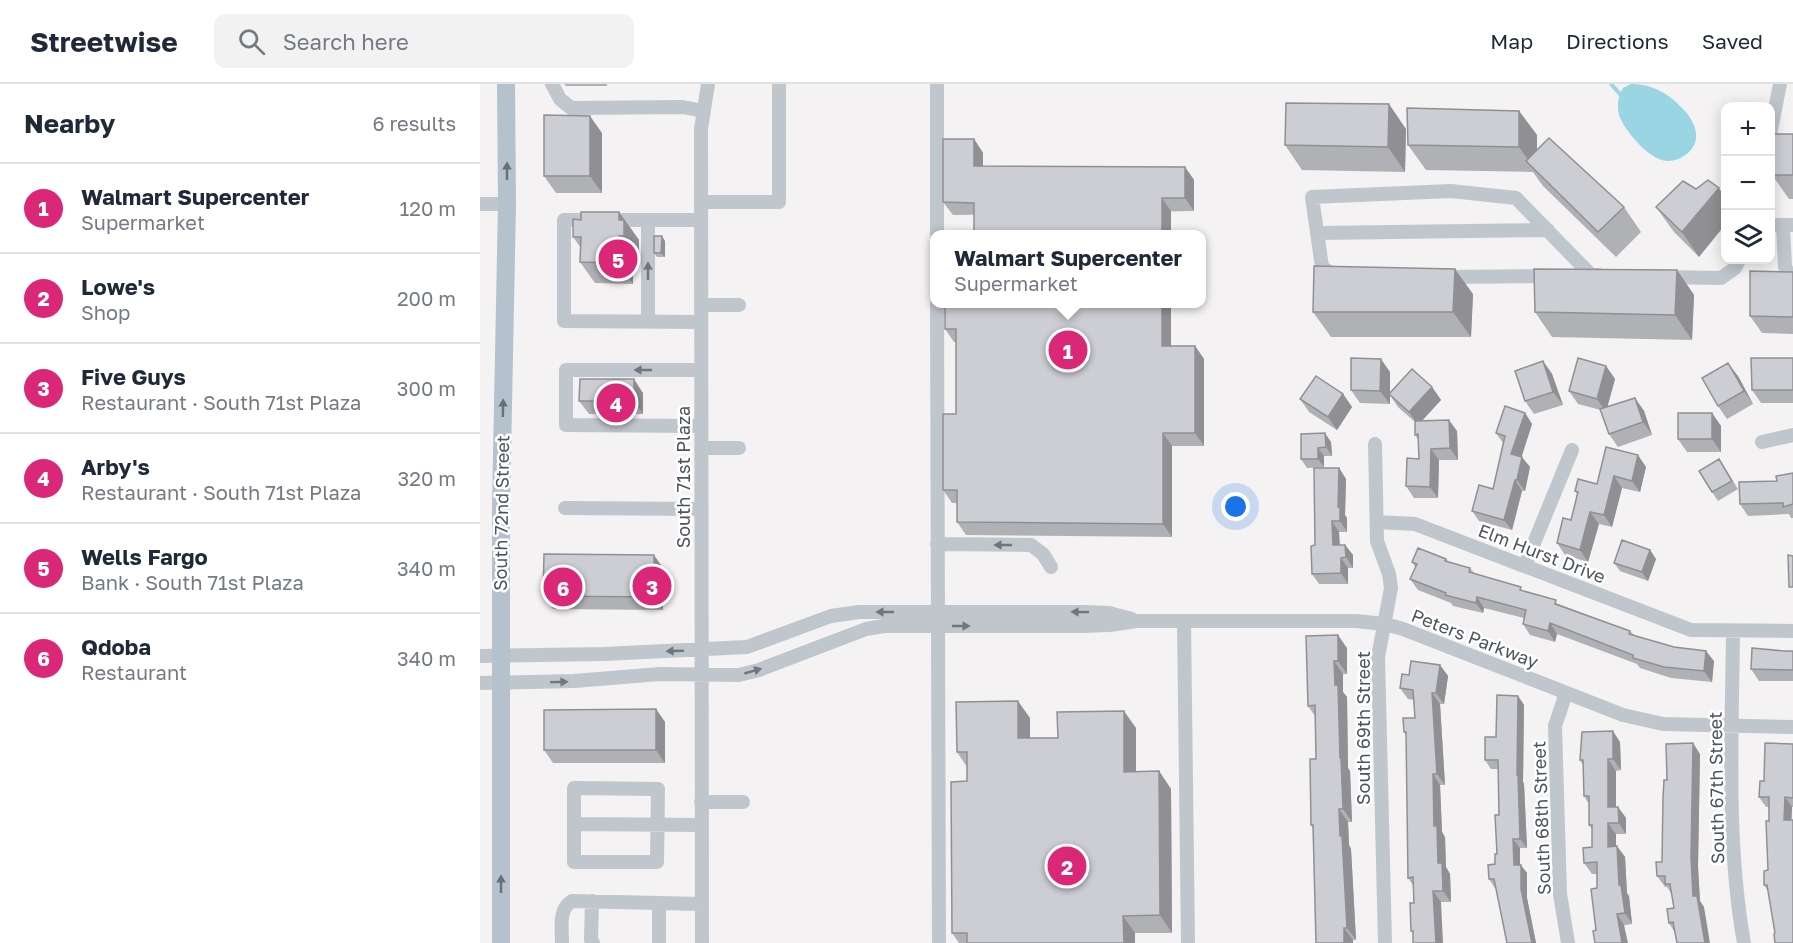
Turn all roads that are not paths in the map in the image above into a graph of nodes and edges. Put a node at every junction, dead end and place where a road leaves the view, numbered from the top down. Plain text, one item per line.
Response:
1 (506, 84) edge
2 (552, 84) edge
3 (708, 84) edge
4 (779, 84) edge
5 (937, 84) edge
6 (1780, 84) edge
7 (1775, 110) edge
8 (703, 111) junction
9 (701, 202) junction
10 (480, 204) edge
11 (507, 204) junction
12 (648, 220) junction
13 (701, 220) junction
14 (1782, 225) edge
15 (937, 230) edge
16 (1548, 230) junction
17 (1317, 233) junction
18 (1737, 264) edge
19 (1590, 275) junction
20 (1614, 276) edge
21 (1650, 276) edge
22 (1793, 276) edge
23 (1351, 278) edge
24 (1432, 278) edge
25 (701, 305) junction
26 (739, 305) dead end
27 (938, 308) edge
28 (648, 321) junction
29 (701, 322) junction
30 (701, 370) junction
31 (701, 426) junction
32 (1793, 435) edge
33 (1762, 442) dead end
34 (1375, 444) dead end
35 (701, 448) junction
36 (739, 448) dead end
37 (1572, 450) dead end
38 (564, 508) dead end
39 (701, 509) junction
40 (1377, 522) junction
41 (938, 544) junction
42 (1525, 565) junction
43 (1051, 567) dead end
44 (938, 619) junction
45 (1184, 621) junction
46 (1385, 624) junction
47 (1793, 631) edge
48 (1733, 632) junction
49 (702, 650) junction
50 (480, 656) edge
51 (501, 656) junction
52 (702, 675) junction
53 (480, 683) edge
54 (501, 683) junction
55 (1566, 693) junction
56 (1733, 727) junction
57 (1793, 727) edge
58 (702, 801) junction
59 (743, 802) dead end
60 (574, 824) junction
61 (657, 825) junction
62 (702, 825) junction
63 (592, 901) junction
64 (659, 903) junction
65 (702, 904) junction
66 (501, 943) edge
67 (561, 943) edge
68 (593, 943) edge
69 (659, 943) edge
70 (702, 943) edge
71 (939, 943) edge
72 (1188, 943) edge
73 (1385, 943) edge
74 (1568, 943) edge
75 (1744, 943) edge

11 -> 1 main road, South 72nd Street
2 - 8 street
3 - 8 street, South 71st Plaza
4 - 9 street
5 - 15 street
6 - 7 street
8 - 9 street, South 71st Plaza
9 - 13 street, South 71st Plaza
10 - 11 street
51 -> 11 main road, South 72nd Street
12 - 13 street
28 -> 12 street
12 - 28 street
13 - 25 street, South 71st Plaza
14 - 22 street
16 - 17 street
16 - 17 street
16 - 19 street
17 - 23 street
18 - 21 street
19 - 20 street
19 - 24 street
25 - 26 street
25 - 29 street, South 71st Plaza
27 - 41 street
28 - 29 street
29 - 30 street, South 71st Plaza
30 - 31 street, South 71st Plaza
30 -> 31 street
31 - 35 street, South 71st Plaza
32 - 33 street
34 - 40 street, South 69th Street
35 - 36 street
35 - 39 street, South 71st Plaza
37 - 42 street
38 - 39 street
39 - 49 street, South 71st Plaza
40 - 42 street, Elm Hurst Drive
40 - 46 street, South 69th Street
43 -> 41 street
41 - 44 street
42 - 48 street, Elm Hurst Drive
44 - 45 street, Peters Parkway
44 -> 49 street
52 -> 44 street
44 - 71 street
45 - 46 street, Peters Parkway
45 - 72 street
46 - 55 street, Peters Parkway
46 - 73 street, South 69th Street
47 - 48 street, Elm Hurst Drive
48 - 56 street, South 67th Street
49 -> 51 street
49 - 52 street, South 71st Plaza
50 - 51 street
51 - 54 main road, South 72nd Street
54 -> 52 street
52 - 58 street, South 71st Plaza
53 - 54 street
66 -> 54 main road, South 72nd Street
55 - 56 street, Peters Parkway
55 - 74 street, South 68th Street
56 - 57 street, Peters Parkway
56 - 75 street, South 67th Street
58 - 59 street
58 - 62 street, South 71st Plaza
60 - 61 street
60 - 61 street
60 - 61 street
61 - 62 street
62 - 65 street, South 71st Plaza
63 - 64 street
63 - 67 street
63 - 68 street
64 - 65 street
64 - 69 street
65 - 70 street, South 71st Plaza

